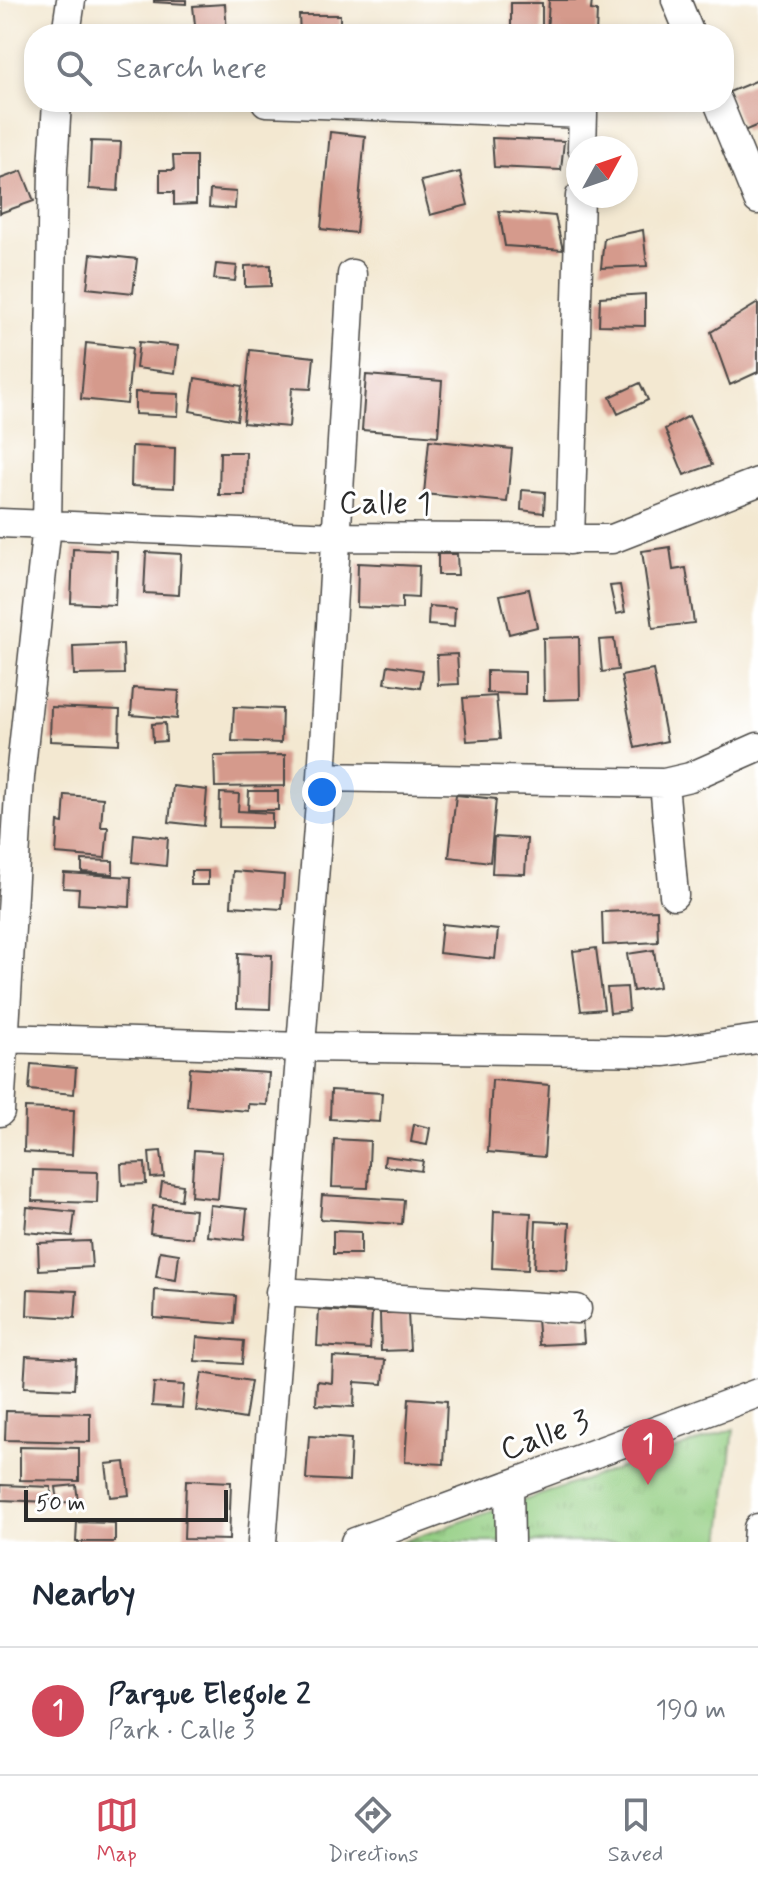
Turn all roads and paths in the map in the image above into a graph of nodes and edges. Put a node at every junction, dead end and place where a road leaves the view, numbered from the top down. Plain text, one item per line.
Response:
1 (71, 0) edge
2 (676, 0) edge
3 (67, 24) edge
4 (686, 24) edge
5 (56, 112) edge
6 (530, 112) edge
7 (722, 112) edge
8 (582, 136) edge
9 (758, 200) edge
10 (580, 208) edge
11 (352, 274) dead end
12 (758, 482) edge
13 (0, 523) edge
14 (47, 525) junction
15 (336, 537) junction
16 (570, 540) junction
17 (758, 747) edge
18 (10, 777) edge
19 (322, 777) junction
20 (664, 783) junction
21 (674, 895) dead end
22 (3, 1038) edge
23 (758, 1039) edge
24 (303, 1047) junction
25 (0, 1112) edge
26 (280, 1292) junction
27 (577, 1309) dead end
28 (758, 1393) edge
29 (509, 1485) junction
30 (758, 1528) edge
31 (262, 1542) edge
32 (355, 1542) edge
33 (510, 1542) edge
34 (757, 1542) edge

1 - 3 street
2 - 4 street
5 - 14 street
6 - 8 street
7 - 9 street
10 - 16 street
11 - 15 street
12 - 16 street, Calle 1
13 - 14 street, Calle 1
14 - 15 street, Calle 1
14 - 18 street
15 - 16 street, Calle 1
15 - 19 street
17 - 20 street
18 - 22 street
19 - 20 street
19 - 24 street
20 - 21 street
22 - 24 street
22 - 25 street
23 - 24 street
24 - 26 street
26 - 27 street
26 - 31 street
28 - 29 street, Calle 3
29 - 32 street, Calle 3
29 - 33 street
30 - 34 street

